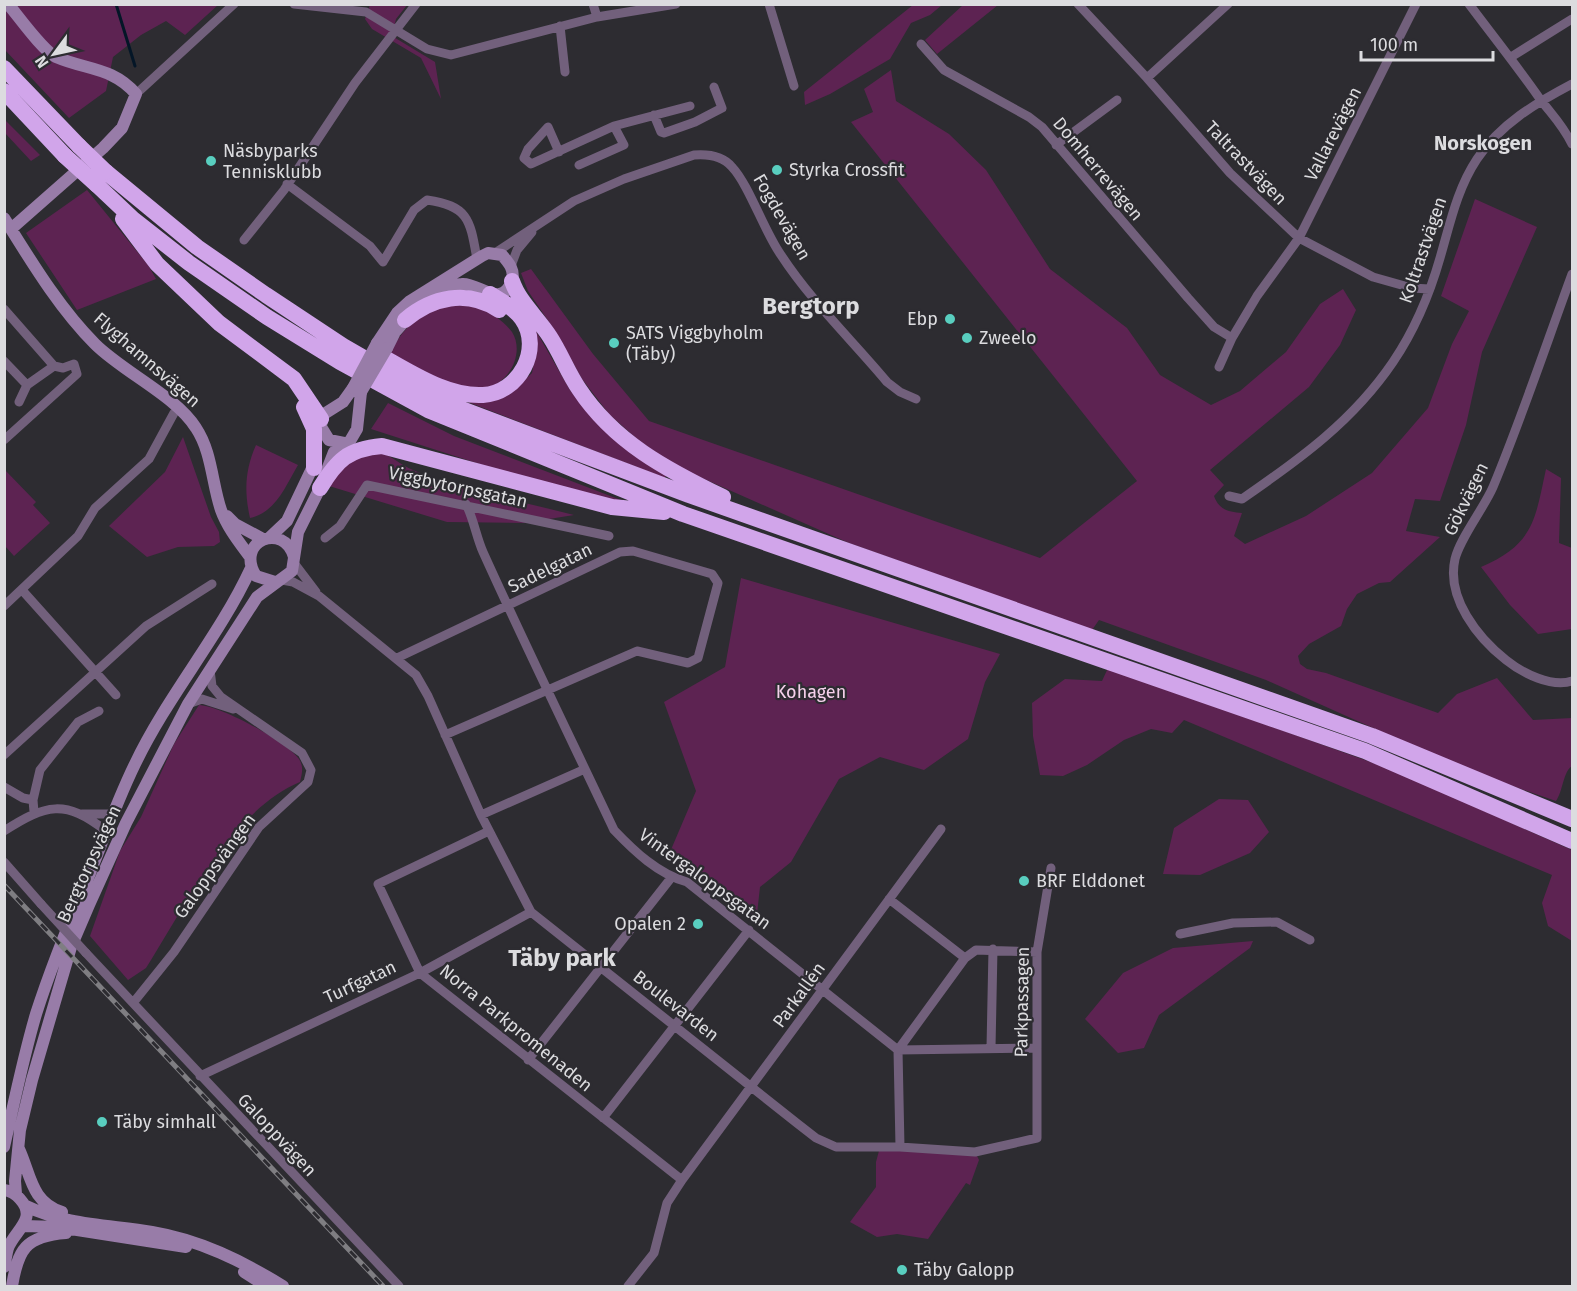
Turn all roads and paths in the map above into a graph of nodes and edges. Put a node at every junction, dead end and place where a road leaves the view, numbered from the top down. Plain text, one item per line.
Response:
1 (8, 4) edge
2 (234, 4) edge
3 (294, 4) edge
4 (416, 4) edge
5 (594, 4) edge
6 (675, 4) edge
7 (770, 4) edge
8 (1078, 4) edge
9 (1228, 4) edge
10 (1416, 4) edge
11 (1469, 4) edge
12 (222, 9) edge
13 (597, 17) junction
14 (1572, 19) edge
15 (560, 27) junction
16 (397, 32) junction
17 (921, 44) dead end
18 (1511, 57) junction
19 (4, 68) edge
20 (565, 72) dead end
21 (1147, 78) junction
22 (1572, 84) edge
23 (794, 86) dead end
24 (714, 87) dead end
25 (4, 91) edge
26 (136, 94) junction
27 (1117, 100) dead end
28 (1542, 101) junction
29 (690, 106) dead end
30 (654, 115) junction
31 (615, 126) junction
32 (1572, 144) edge
33 (1056, 145) junction
34 (558, 152) dead end
35 (579, 165) dead end
36 (101, 178) junction
37 (287, 184) junction
38 (4, 218) edge
39 (537, 225) junction
40 (11, 229) junction
41 (1299, 238) junction
42 (244, 240) dead end
43 (495, 253) junction
44 (477, 259) junction
45 (512, 274) junction
46 (1572, 274) edge
47 (1429, 289) junction
48 (484, 291) junction
49 (266, 295) junction
50 (4, 309) edge
51 (405, 320) junction
52 (1232, 338) junction
53 (382, 345) junction
54 (4, 361) edge
55 (54, 366) junction
56 (1219, 367) dead end
57 (280, 368) junction
58 (519, 375) junction
59 (27, 386) junction
60 (357, 390) junction
61 (916, 399) dead end
62 (19, 402) dead end
63 (174, 413) dead end
64 (321, 423) junction
65 (4, 440) edge
66 (347, 442) junction
67 (459, 466) junction
68 (314, 468) junction
69 (320, 488) junction
70 (1229, 496) dead end
71 (466, 504) junction
72 (221, 511) junction
73 (683, 514) junction
74 (609, 536) dead end
75 (266, 538) junction
76 (325, 538) dead end
77 (294, 560) junction
78 (250, 562) junction
79 (921, 578) junction
80 (278, 581) junction
81 (212, 584) dead end
82 (22, 590) junction
83 (319, 596) junction
84 (4, 606) edge
85 (508, 607) junction
86 (397, 658) junction
87 (210, 670) junction
88 (96, 673) junction
89 (1572, 681) edge
90 (547, 690) junction
91 (116, 695) dead end
92 (188, 704) junction
93 (99, 711) dead end
94 (238, 711) junction
95 (445, 735) junction
96 (4, 755) edge
97 (585, 769) junction
98 (4, 787) edge
99 (33, 800) junction
100 (34, 812) junction
101 (82, 814) junction
102 (114, 814) junction
103 (481, 814) junction
104 (1572, 819) edge
105 (941, 829) dead end
106 (4, 831) edge
107 (106, 831) junction
108 (489, 831) junction
109 (1572, 841) edge
110 (4, 862) edge
111 (1051, 868) dead end
112 (671, 878) junction
113 (889, 899) junction
114 (531, 912) junction
115 (749, 930) junction
116 (1180, 934) dead end
117 (1310, 940) dead end
118 (993, 949) junction
119 (1037, 952) junction
120 (965, 958) junction
121 (602, 969) junction
122 (420, 973) junction
123 (824, 989) junction
124 (133, 1003) junction
125 (676, 1026) junction
126 (991, 1048) junction
127 (1037, 1048) junction
128 (898, 1050) junction
129 (528, 1060) junction
130 (200, 1076) junction
131 (752, 1087) junction
132 (603, 1119) junction
133 (1037, 1138) joint
134 (18, 1146) junction
135 (4, 1147) edge
136 (900, 1147) junction
137 (682, 1180) junction
138 (10, 1192) edge
139 (26, 1206) junction
140 (24, 1226) junction
141 (84, 1227) junction
142 (9, 1239) edge
143 (4, 1267) edge
144 (12, 1287) edge
145 (266, 1287) edge
146 (283, 1287) edge
147 (399, 1287) edge
148 (628, 1287) edge

1 - 26 main road
2 - 12 street
3 - 16 street
4 - 16 street
5 - 13 street
6 - 13 street
7 - 23 street
8 - 21 street, Taltrastvägen
9 - 21 street
10 - 41 street, Vallarevägen
11 - 18 street
12 - 26 street
13 - 15 street
14 - 18 street
15 - 16 street
15 - 20 street
16 - 37 street
17 - 33 street, Domherrevägen
18 - 28 street
19 - 36 highway, bridge
21 - 41 street, Taltrastvägen
22 - 28 street, Koltrastvägen
24 - 30 street
25 - 36 highway, bridge
26 - 40 main road
27 - 33 street
28 - 32 street
28 - 47 street, Koltrastvägen
29 - 30 street
30 - 31 street
31 - 34 street
31 - 35 street
33 - 52 street, Domherrevägen
36 - 49 highway
36 - 57 highway
36 - 73 highway
37 - 42 street
37 - 44 street
38 - 40 main road, Flyghamnsvägen
39 - 43 street
39 - 45 street
39 - 61 street, Fogdevägen
40 - 72 main road, Flyghamnsvägen
41 - 47 street, Taltrastvägen
41 - 52 street, Vallarevägen
43 - 44 main road
43 - 45 main road
44 - 48 main road
44 - 53 main road, Bergtorpsvägen
45 - 48 main road
45 - 79 highway
46 - 89 street, Gökvägen
47 - 70 street, Koltrastvägen
48 - 51 main road, Bergtorpsvägen
48 - 58 highway
49 - 58 highway
49 - 79 highway
50 - 55 street
51 - 53 main road, Bergtorpsvägen
51 - 58 highway
52 - 56 street, Vallarevägen
53 - 60 main road, Bergtorpsvägen, bridge
54 - 59 street
55 - 59 street
55 - 65 street
57 - 64 highway
57 - 68 highway
59 - 62 street
60 - 64 main road, Bergtorpsvägen
60 - 66 main road, Bergtorpsvägen
63 - 82 street
64 - 66 main road
64 - 68 main road, Bergtorpsvägen
66 - 67 highway
66 - 69 main road, Bergtorpsvägen
67 - 69 highway
67 - 73 highway
68 - 75 main road, Bergtorpsvägen
69 - 77 main road, Bergtorpsvägen
71 - 74 street, Viggbytorpsgatan
71 - 76 street, Viggbytorpsgatan
71 - 85 street, Vintergaloppsgatan
72 - 75 main road
72 - 78 main road, Flyghamnsvägen
73 - 109 highway
75 - 77 main road
75 - 78 main road, Bergtorpsvägen
77 - 80 main road, Bergtorpsvägen
77 - 83 street, Boulevarden
78 - 80 main road
78 - 102 main road, Bergtorpsvägen
79 - 104 highway
80 - 83 street, Boulevarden
80 - 87 main road, Bergtorpsvägen
81 - 88 street
82 - 84 street
82 - 88 street
83 - 86 street, Boulevarden
85 - 86 street, Sadelgatan
85 - 90 street, Vintergaloppsgatan
85 - 90 street, Sadelgatan
86 - 95 street, Boulevarden
87 - 92 main road, Bergtorpsvägen
87 - 94 street, Galoppsvängen
88 - 91 street
88 - 96 street
90 - 95 street
90 - 97 street, Vintergaloppsgatan
92 - 94 street, Galoppsvängen
92 - 134 main road, Bergtorpsvägen
93 - 99 street
94 - 124 street, Galoppsvängen
95 - 103 street, Boulevarden
97 - 103 street
97 - 112 street, Vintergaloppsgatan
98 - 99 street
99 - 100 street
100 - 101 street
100 - 106 street
101 - 102 street
101 - 107 street
102 - 107 main road, Bergtorpsvägen
103 - 108 street, Boulevarden
105 - 113 street, Parkallén
107 - 135 main road, Bergtorpsvägen
108 - 114 street, Boulevarden
108 - 122 street, Norra Parkpromenaden
110 - 124 street, Galoppvägen, bridge
111 - 119 street, Parkpassagen
112 - 115 street, Vintergaloppsgatan
112 - 121 street
113 - 120 street
113 - 123 street, Parkallén
114 - 121 street, Boulevarden
114 - 122 street, Turfgatan
115 - 123 street, Vintergaloppsgatan
115 - 125 street
116 - 117 street
118 - 119 street
118 - 120 street
118 - 126 street
119 - 127 street, Parkpassagen
120 - 128 street
121 - 125 street, Boulevarden
121 - 129 street
122 - 129 street, Norra Parkpromenaden
122 - 130 street, Turfgatan
123 - 128 street, Vintergaloppsgatan
123 - 131 street, Parkallén
124 - 130 street, Galoppvägen
125 - 131 street, Boulevarden
125 - 132 street
126 - 127 street
126 - 128 street
127 - 133 street, Parkpassagen
128 - 136 street
129 - 132 street, Norra Parkpromenaden
130 - 147 street, Galoppvägen
131 - 136 street, Boulevarden
131 - 137 street, Parkallén
132 - 137 street, Norra Parkpromenaden
133 - 136 street, Boulevarden
134 - 138 main road, Bergtorpsvägen
134 - 141 main road
137 - 148 street
138 - 139 main road
139 - 140 main road
139 - 141 main road
140 - 141 main road
140 - 142 main road
141 - 144 main road
141 - 145 main road
141 - 146 main road
142 - 143 main road

